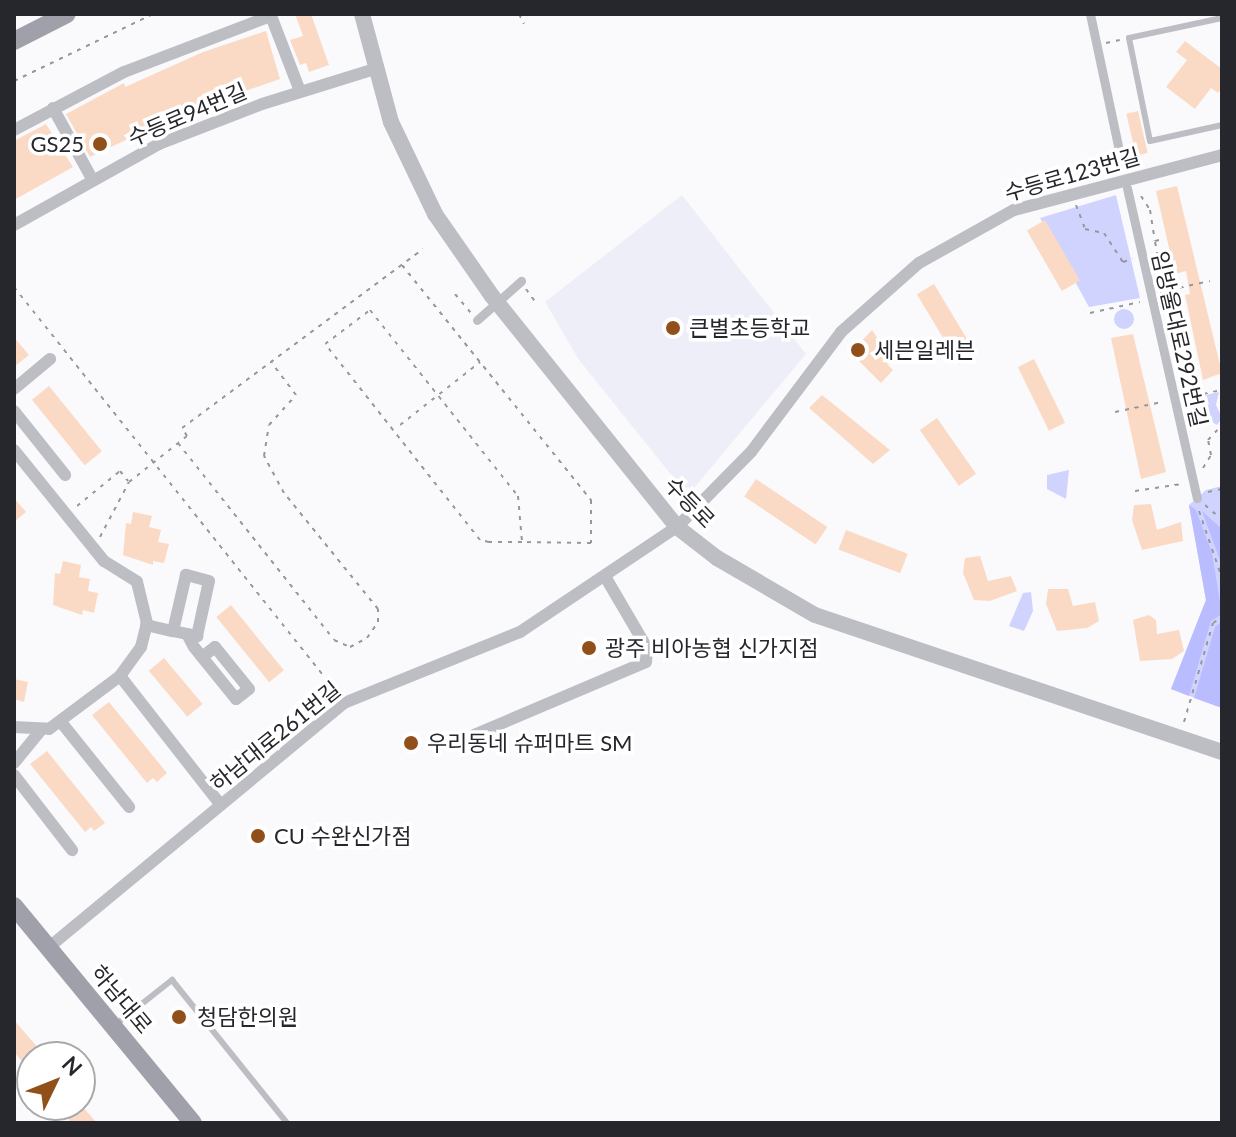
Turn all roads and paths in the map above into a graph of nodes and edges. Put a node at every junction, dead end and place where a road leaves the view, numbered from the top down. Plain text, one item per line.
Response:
1 (67, 14) edge
2 (153, 14) edge
3 (362, 14) edge
4 (519, 14) edge
5 (1090, 14) edge
6 (1222, 18) edge
7 (524, 24) dead end
8 (1129, 38) junction
9 (14, 41) edge
10 (1096, 44) junction
11 (375, 69) junction
12 (14, 81) edge
13 (300, 91) junction
14 (53, 108) junction
15 (1222, 125) edge
16 (14, 130) edge
17 (1222, 155) edge
18 (1122, 165) dead end
19 (92, 179) junction
20 (1129, 188) joint
21 (1074, 200) dead end
22 (14, 225) edge
23 (1164, 239) dead end
24 (1155, 241) junction
25 (423, 249) dead end
26 (1143, 257) junction
27 (402, 265) junction
28 (521, 281) joint
29 (1210, 281) dead end
30 (14, 287) edge
31 (1165, 291) junction
32 (455, 294) dead end
33 (1152, 296) junction
34 (537, 304) dead end
35 (1090, 313) dead end
36 (477, 320) joint
37 (50, 359) dead end
38 (271, 362) junction
39 (480, 362) junction
40 (14, 389) edge
41 (1222, 390) edge
42 (439, 396) junction
43 (1175, 399) junction
44 (14, 411) edge
45 (1115, 412) dead end
46 (400, 425) dead end
47 (1222, 425) edge
48 (178, 443) junction
49 (14, 450) edge
50 (154, 462) junction
51 (65, 475) dead end
52 (129, 482) junction
53 (1194, 483) junction
54 (1222, 489) edge
55 (1135, 491) dead end
56 (1197, 496) joint
57 (66, 515) junction
58 (1222, 520) edge
59 (677, 527) junction
60 (522, 542) junction
61 (94, 549) junction
62 (606, 578) junction
63 (1222, 578) edge
64 (1222, 617) edge
65 (146, 625) junction
66 (173, 631) junction
67 (187, 634) junction
68 (202, 657) dead end
69 (120, 676) junction
70 (330, 684) dead end
71 (61, 722) junction
72 (1183, 724) dead end
73 (14, 727) edge
74 (41, 730) junction
75 (455, 743) dead end
76 (1222, 752) edge
77 (14, 763) edge
78 (14, 775) edge
79 (220, 804) junction
80 (129, 807) dead end
81 (72, 850) dead end
82 (14, 906) edge
83 (48, 948) junction
84 (114, 1026) junction
85 (193, 1123) edge
86 (287, 1123) edge

1 - 9 main road
2 - 12 path
3 - 11 street, 수등로
4 - 7 path
5 - 10 street
6 - 8 lane
8 - 10 path
8 - 15 lane
10 - 18 street
11 - 13 street, 수등로94번길
11 - 59 street, 수등로
13 - 14 street
13 - 19 street, 수등로94번길
14 - 16 street
14 - 19 street
17 - 59 street, 수등로123번길
19 - 22 street, 수등로94번길
20 - 24 path
20 - 26 street, 임방울대로292번길
21 - 26 path
23 - 24 path
24 - 31 path
25 - 27 path
26 - 33 street, 임방울대로292번길
27 - 38 path
27 - 39 path
28 - 34 path
28 - 36 street, bridge
29 - 31 path
30 - 50 path
31 - 33 path
32 - 36 path
33 - 35 path
33 - 43 street, 임방울대로292번길
37 - 40 street
38 - 48 path
38 - 48 path
39 - 42 path
39 - 60 path
41 - 43 path
42 - 46 path
42 - 60 path
42 - 60 path
43 - 45 path
43 - 53 street, 임방울대로292번길
44 - 51 street
47 - 53 path
48 - 50 path
49 - 57 street
50 - 52 path
50 - 70 path
52 - 57 path
52 - 61 path
53 - 55 path
53 - 56 street, 임방울대로292번길
54 - 56 path
57 - 61 street
58 - 63 path
59 - 62 street, 하남대로261번길
59 - 76 street, 수등로
61 - 65 street
62 - 75 street
62 - 79 street, 하남대로261번길
64 - 72 path
65 - 66 street
65 - 69 street
66 - 67 street
66 - 67 street
67 - 68 street
69 - 71 street
69 - 79 street
71 - 74 street
71 - 80 street
73 - 74 street
74 - 77 street
78 - 81 street
79 - 83 street, 하남대로261번길
82 - 83 main road, 하남대로
83 - 84 main road, 하남대로
84 - 85 main road, 하남대로
84 - 86 lane

